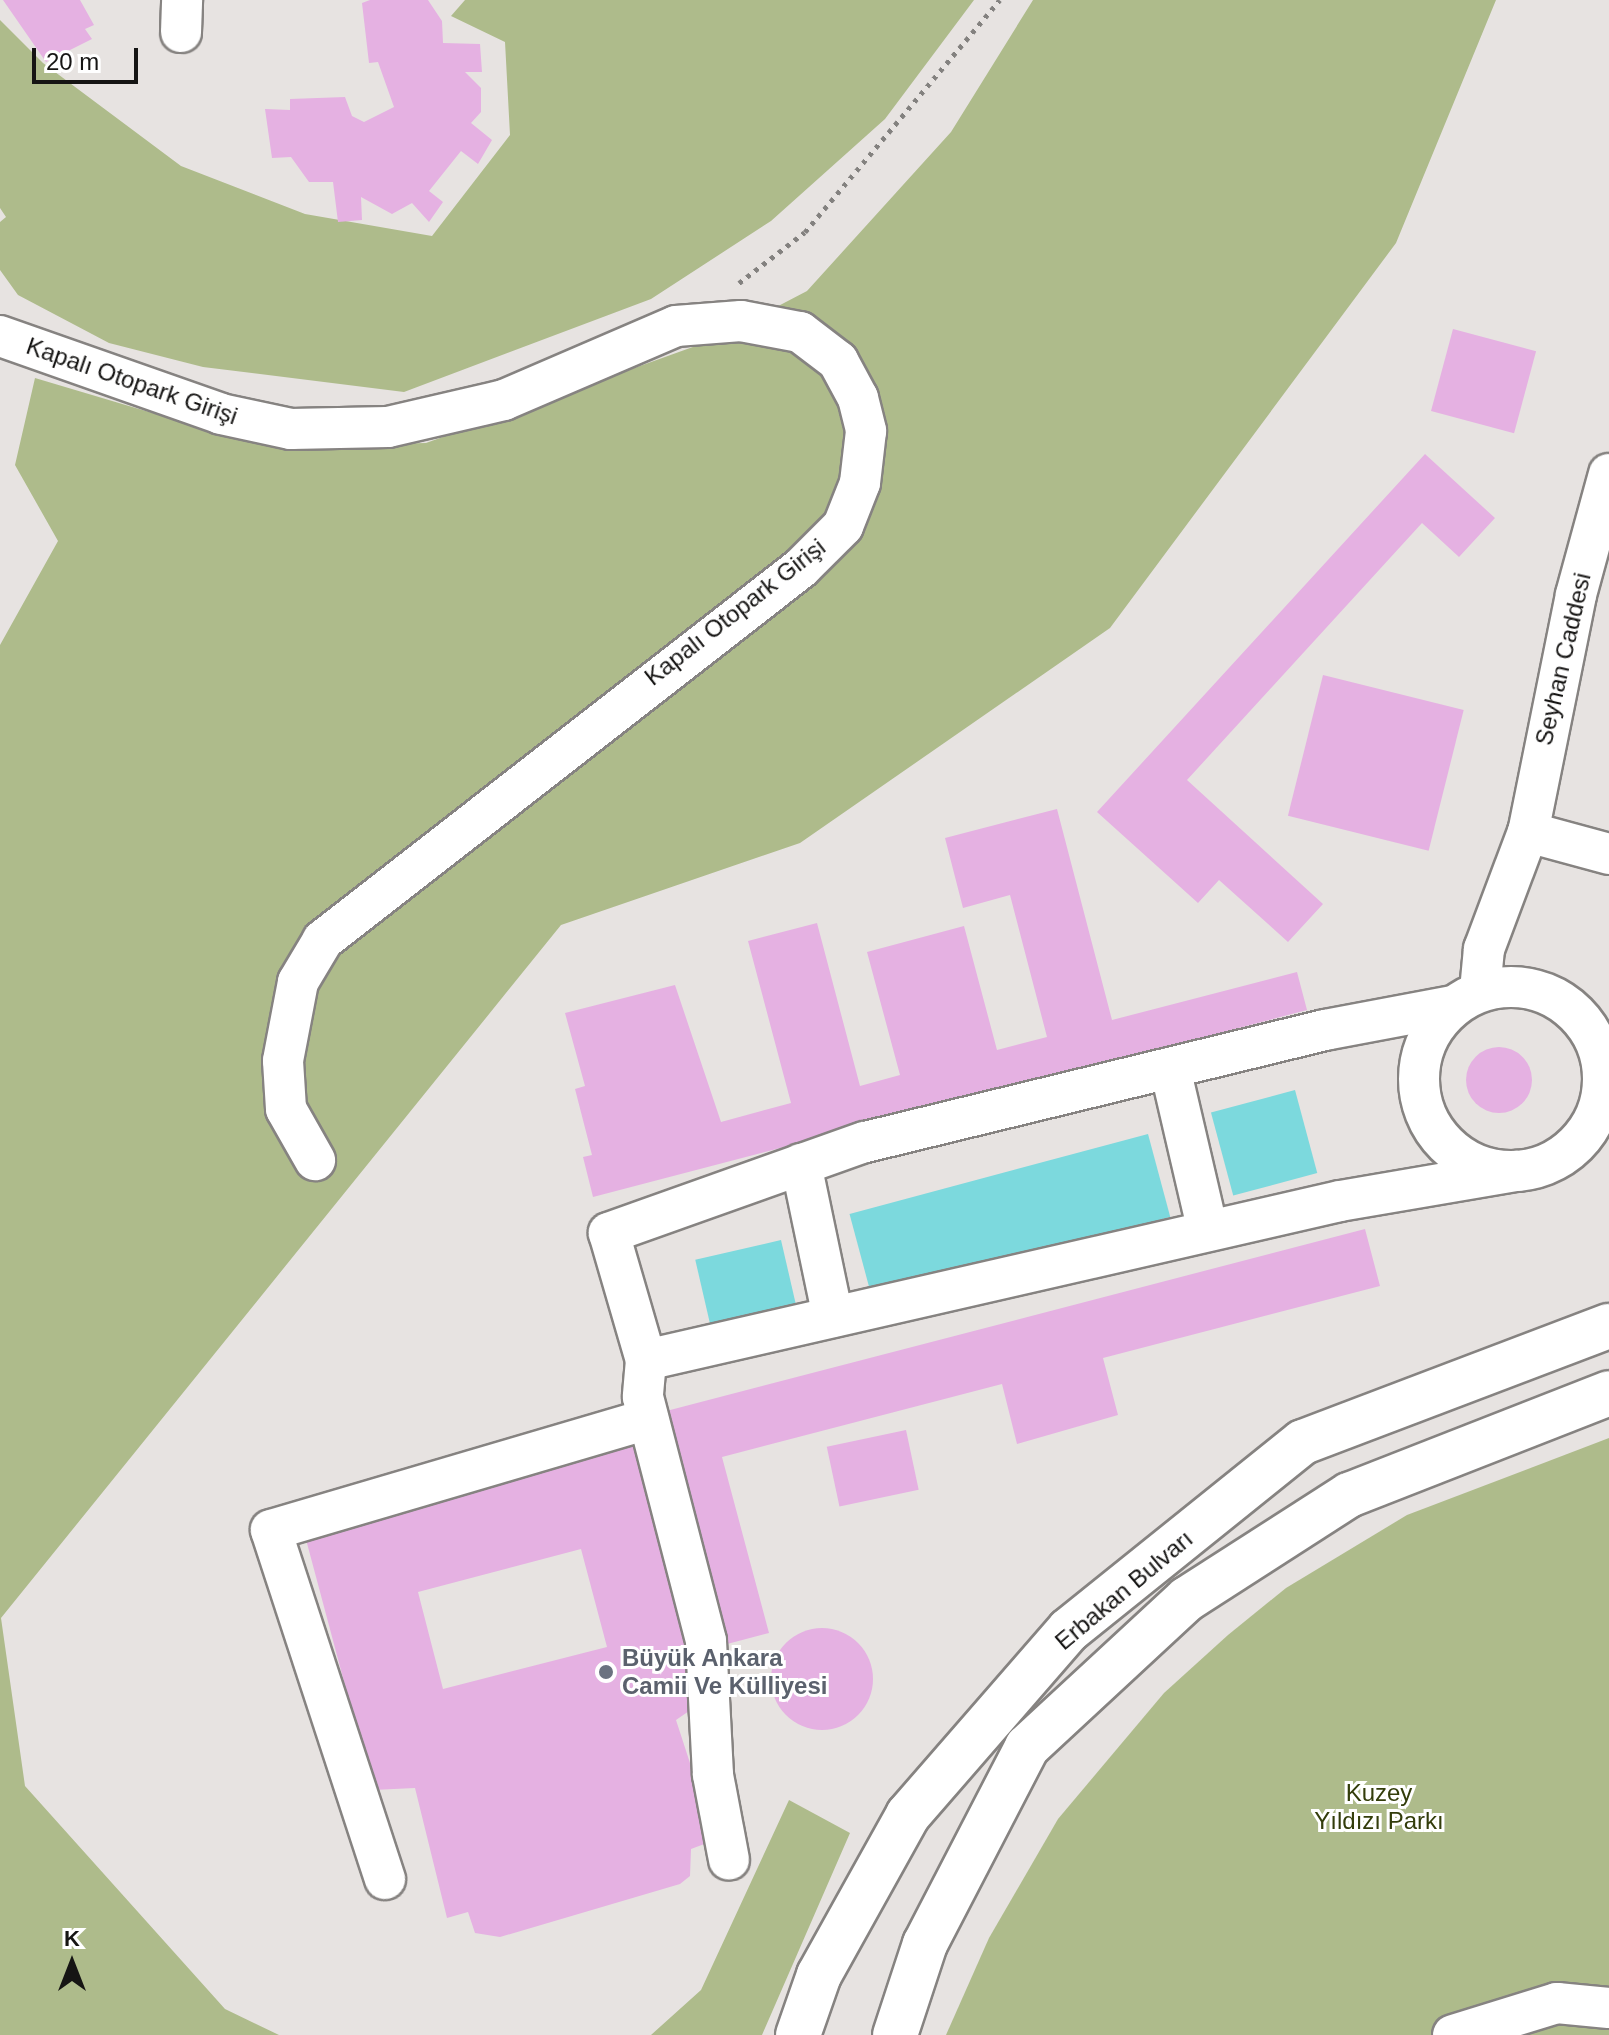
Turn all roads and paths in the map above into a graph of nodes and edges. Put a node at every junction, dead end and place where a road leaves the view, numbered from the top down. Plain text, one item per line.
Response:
1 (1000, 0) edge
2 (726, 292) dead end
3 (0, 336) edge
4 (1609, 474) edge
5 (1530, 815) junction
6 (1609, 854) edge
7 (1466, 999) junction
8 (1170, 1068) junction
9 (315, 1160) dead end
10 (801, 1164) junction
11 (1516, 1171) junction
12 (1208, 1231) junction
13 (833, 1317) junction
14 (1609, 1326) edge
15 (646, 1360) junction
16 (1609, 1393) edge
17 (648, 1419) junction
18 (729, 1860) dead end
19 (385, 1879) dead end
20 (1609, 2008) edge
21 (798, 2035) edge
22 (895, 2035) edge
23 (1453, 2035) edge

1 - 2 path
3 - 9 street, Kapalı Otopark Girişi
4 - 5 street, Seyhan Caddesi
5 - 6 street
5 - 7 street, Seyhan Caddesi
7 - 8 street
7 - 11 street
7 - 11 street
8 - 10 street
8 - 12 street
10 - 13 street
10 - 15 street
11 - 12 street
12 - 13 street
13 - 15 street
14 - 21 highway, Erbakan Bulvarı
15 - 17 street
16 - 22 highway, Erbakan Bulvarı
17 - 18 street
17 - 19 street
20 - 23 street

